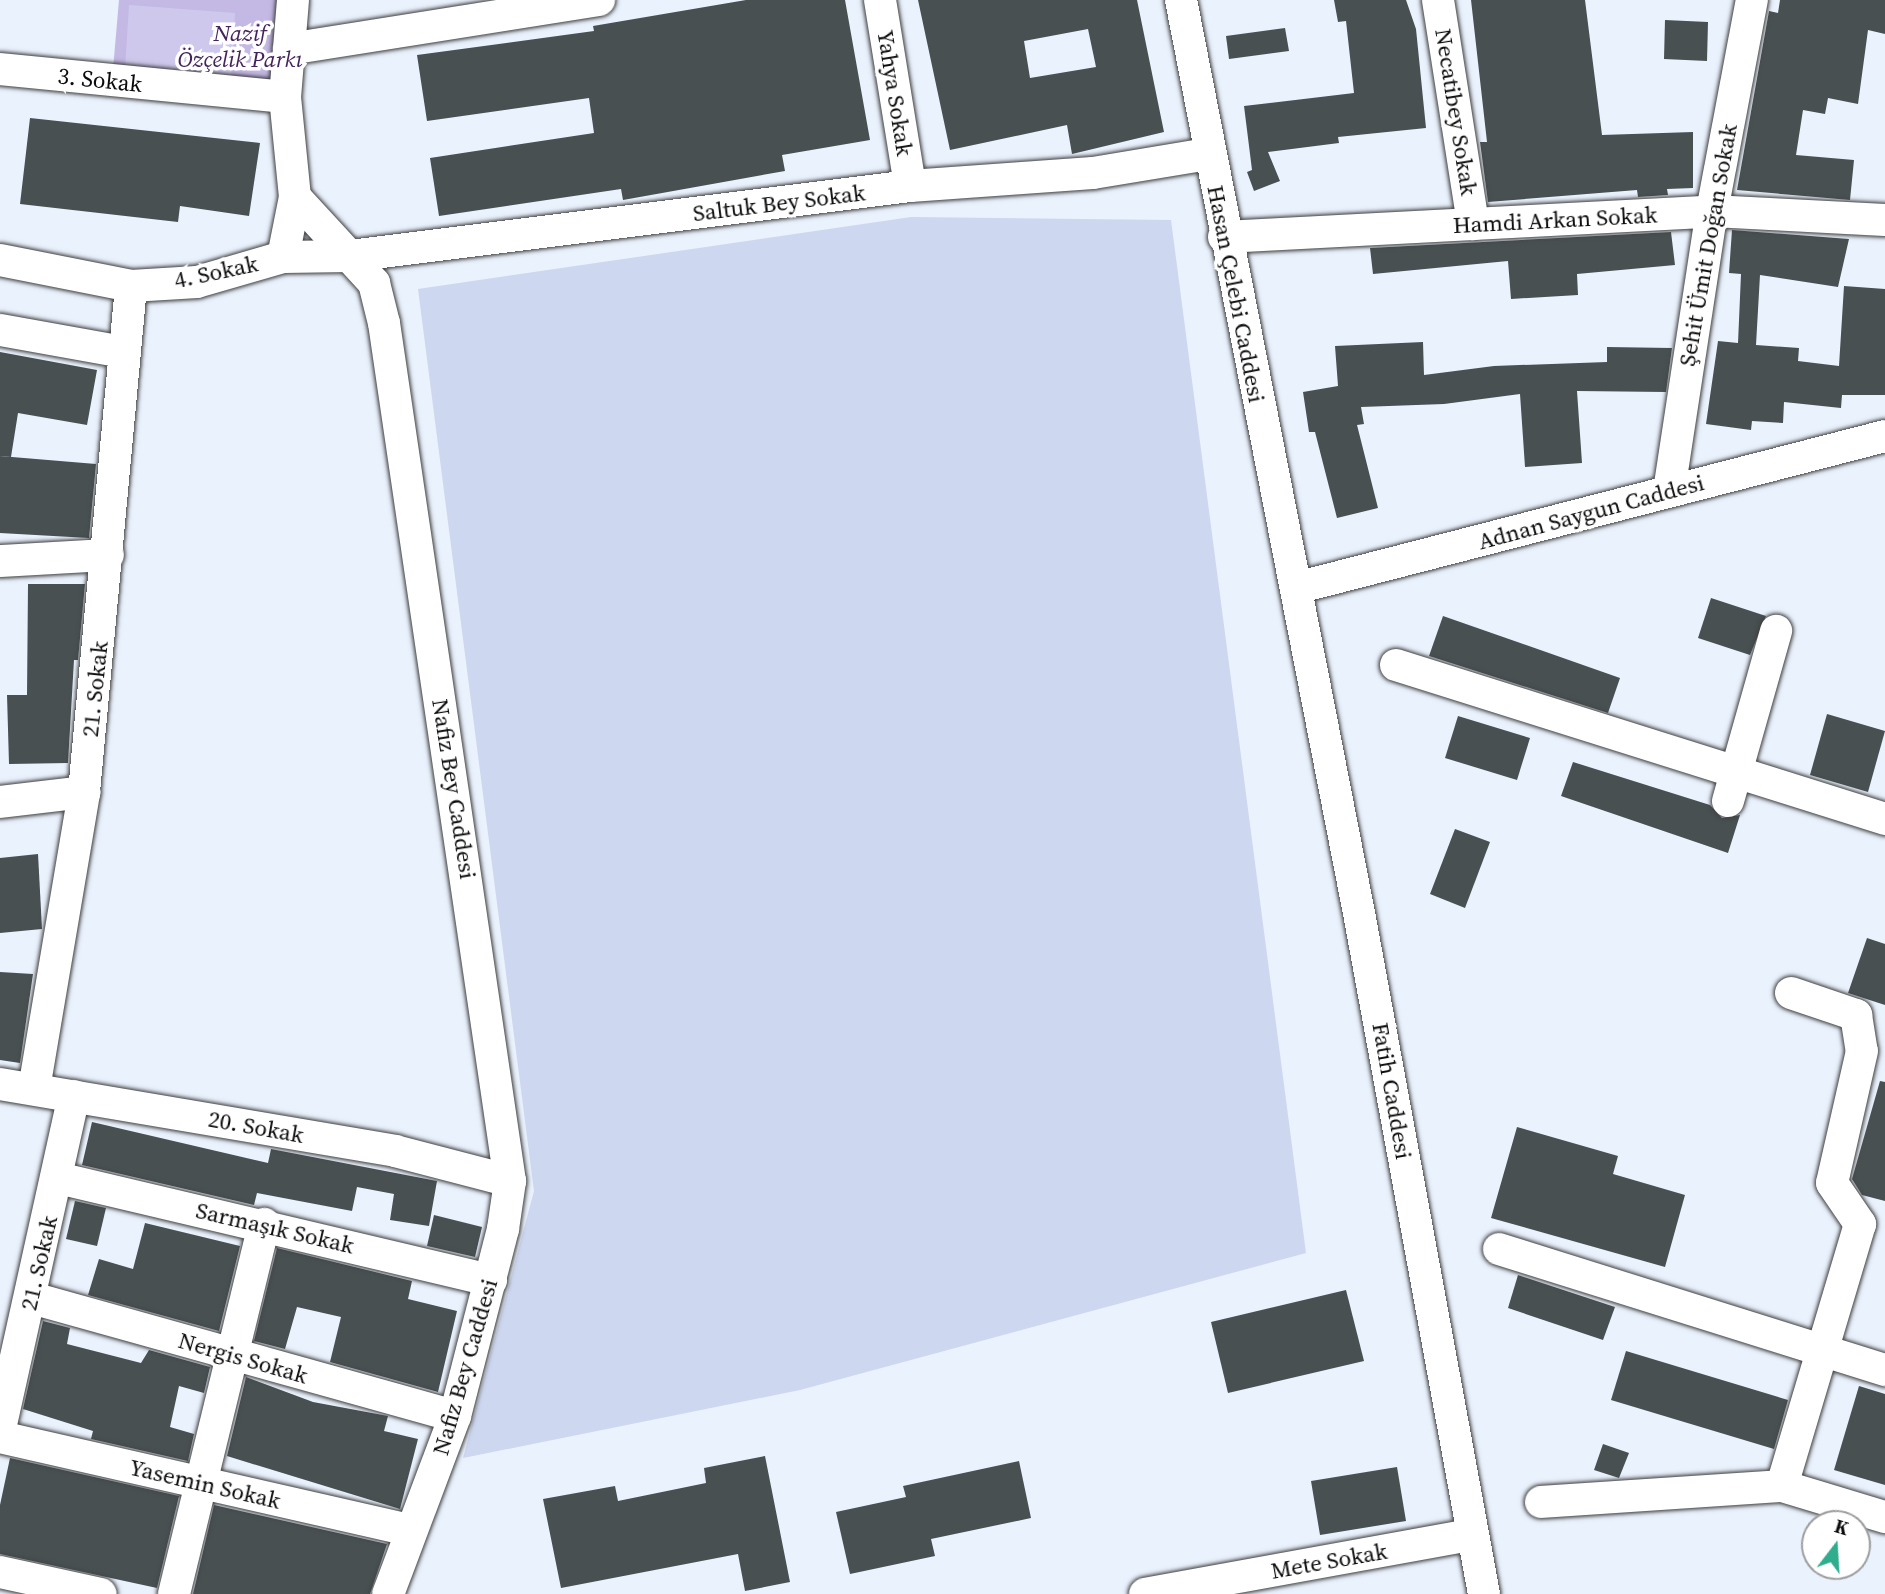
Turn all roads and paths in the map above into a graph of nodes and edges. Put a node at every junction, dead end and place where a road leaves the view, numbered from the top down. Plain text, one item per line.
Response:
1 (293, 0) edge
2 (599, 0) edge
3 (880, 0) edge
4 (1181, 0) edge
5 (1438, 0) edge
6 (1752, 0) edge
7 (289, 49) junction
8 (0, 69) edge
9 (285, 97) junction
10 (1208, 154) junction
11 (910, 186) junction
12 (295, 197) junction
13 (1712, 211) junction
14 (1885, 220) edge
15 (1473, 224) junction
16 (1224, 237) junction
17 (350, 256) junction
18 (283, 257) junction
19 (0, 260) edge
20 (131, 286) junction
21 (0, 330) edge
22 (124, 352) junction
23 (1885, 436) edge
24 (1669, 491) junction
25 (108, 555) junction
26 (0, 561) edge
27 (1296, 588) junction
28 (1776, 631) dead end
29 (1396, 665) dead end
30 (1732, 788) junction
31 (84, 792) junction
32 (0, 802) edge
33 (1885, 819) edge
34 (1791, 993) dead end
35 (0, 1084) edge
36 (34, 1089) junction
37 (74, 1096) junction
38 (58, 1178) junction
39 (510, 1181) junction
40 (264, 1224) junction
41 (1499, 1249) dead end
42 (491, 1280) junction
43 (32, 1298) junction
44 (1825, 1352) junction
45 (231, 1354) junction
46 (1885, 1370) edge
47 (455, 1416) junction
48 (0, 1429) edge
49 (0, 1437) edge
50 (201, 1483) junction
51 (1782, 1486) junction
52 (1541, 1502) dead end
53 (1885, 1517) edge
54 (411, 1530) junction
55 (1471, 1535) junction
56 (0, 1572) edge
57 (1215, 1588) edge
58 (101, 1594) edge
59 (174, 1594) edge
60 (388, 1594) edge
61 (1145, 1594) edge
62 (1484, 1594) edge

1 - 7 street
2 - 7 street
3 - 11 street, Yahya Sokak
4 - 10 street, Hasan Çelebi Caddesi
5 - 15 street, Necatibey Sokak
6 - 13 street, Şehit Ümit Doğan Sokak
7 - 9 street
8 - 9 street, 3. Sokak
9 - 12 street
10 - 11 street, Saltuk Bey Sokak
10 - 16 street, Hasan Çelebi Caddesi
11 - 17 street, Saltuk Bey Sokak
12 - 17 street, Nafiz Bey Caddesi
12 - 18 street
13 - 14 street, Hamdi Arkan Sokak
13 - 15 street, Hamdi Arkan Sokak
13 - 24 street, Şehit Ümit Doğan Sokak
15 - 16 street, Hamdi Arkan Sokak
16 - 27 street, Hasan Çelebi Caddesi
17 - 18 street, 4. Sokak
17 - 39 street, Nafiz Bey Caddesi
18 - 20 street, 4. Sokak
19 - 20 street, 4. Sokak
20 - 22 street, 21. Sokak
21 - 22 street
22 - 25 street, 21. Sokak
23 - 24 street, Adnan Saygun Caddesi
24 - 27 street, Adnan Saygun Caddesi
25 - 26 street
25 - 31 street, 21. Sokak
27 - 55 street, Fatih Caddesi
28 - 30 street
29 - 30 street
30 - 33 street
31 - 32 street
31 - 36 street, 21. Sokak
34 - 44 street
35 - 36 street, 20. Sokak
36 - 37 street, 20. Sokak
37 - 38 street, 21. Sokak
37 - 39 street, 20. Sokak
38 - 40 street, Sarmaşık Sokak
38 - 43 street, 21. Sokak
39 - 42 street, Nafiz Bey Caddesi
40 - 42 street, Sarmaşık Sokak
40 - 45 street
41 - 44 street
42 - 47 street, Nafiz Bey Caddesi
43 - 45 street, Nergis Sokak
43 - 48 street, 21. Sokak
44 - 46 street
44 - 51 street
45 - 47 street, Nergis Sokak
45 - 50 street
47 - 54 street, Nafiz Bey Caddesi
49 - 50 street, Yasemin Sokak
50 - 54 street, Yasemin Sokak
50 - 59 street
51 - 52 street
51 - 53 street
54 - 60 street, Nafiz Bey Caddesi
55 - 57 street, Mete Sokak
55 - 62 street, Fatih Caddesi
56 - 58 street
57 - 61 street, Mete Sokak

